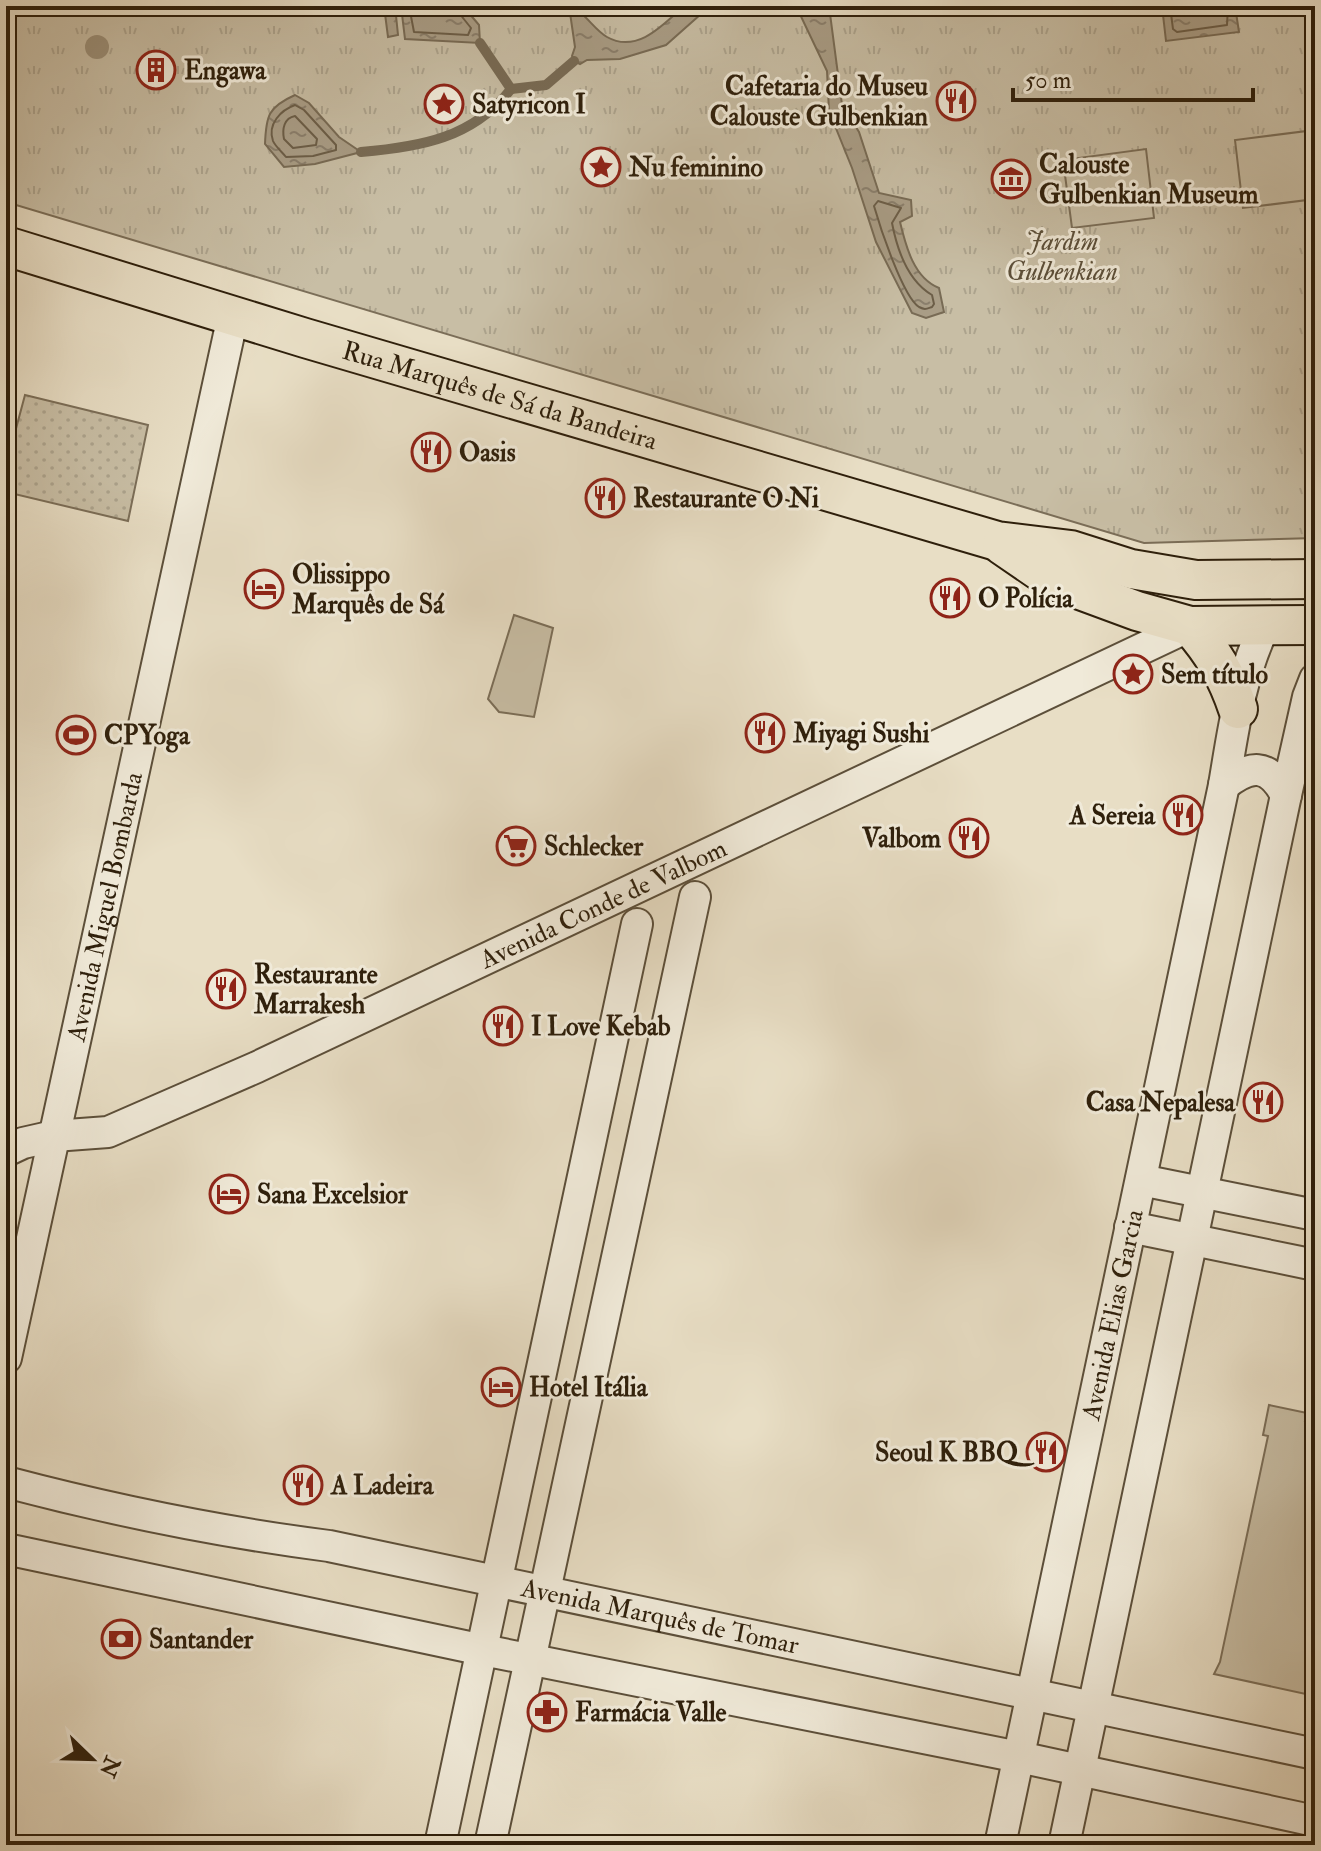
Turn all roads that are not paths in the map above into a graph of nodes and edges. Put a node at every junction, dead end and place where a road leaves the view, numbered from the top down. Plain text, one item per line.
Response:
1 (6, 246) edge
2 (233, 316) junction
3 (997, 541) junction
4 (1315, 579) edge
5 (1315, 587) edge
6 (1315, 625) edge
7 (1190, 626) junction
8 (1264, 627) junction
9 (1315, 679) edge
10 (1238, 709) junction
11 (1224, 785) junction
12 (1286, 795) junction
13 (695, 897) dead end
14 (637, 924) dead end
15 (609, 1055) junction
16 (658, 1063) junction
17 (54, 1136) junction
18 (6, 1151) edge
19 (1141, 1180) junction
20 (1202, 1192) junction
21 (1315, 1215) edge
22 (1130, 1227) junction
23 (1192, 1240) junction
24 (1315, 1265) edge
25 (6, 1358) edge
26 (6, 1482) edge
27 (6, 1549) edge
28 (497, 1581) junction
29 (545, 1591) junction
30 (483, 1650) junction
31 (530, 1659) junction
32 (1032, 1694) junction
33 (1093, 1707) junction
34 (1315, 1754) edge
35 (1019, 1757) junction
36 (1080, 1771) junction
37 (1315, 1821) edge
38 (440, 1845) edge
39 (490, 1845) edge
40 (1000, 1845) edge
41 (1064, 1845) edge

1 - 2 main road, Rua Marquês de Sá da Bandeira
2 - 3 main road, Rua Marquês de Sá da Bandeira
2 - 17 street, Avenida Miguel Bombarda
3 - 4 main road, Rua Marquês de Sá da Bandeira
3 - 7 main road, Rua Marquês de Sá da Bandeira
5 - 8 main road
6 - 8 main road, Rua Marquês de Sá da Bandeira
7 - 8 main road, Rua Marquês de Sá da Bandeira
7 - 10 main road
7 - 17 street, Avenida Conde de Valbom
8 - 10 street, Avenida Elias Garcia
9 - 12 street
10 - 11 street, Avenida Elias Garcia
11 - 12 street
11 - 19 street, Avenida Elias Garcia
12 - 20 street
13 - 16 street
14 - 15 street
15 - 16 street
15 - 28 street
16 - 29 street
17 - 18 street, Avenida Conde de Valbom
17 - 25 street, Avenida Miguel Bombarda
19 - 20 street
19 - 22 street, Avenida Elias Garcia
20 - 21 street
20 - 23 street
22 - 23 street
22 - 32 street, Avenida Elias Garcia
23 - 24 street
23 - 33 street
26 - 28 street, Avenida Marquês de Tomar
27 - 30 street
28 - 29 street, Avenida Marquês de Tomar
28 - 30 street
29 - 31 street
29 - 32 street, Avenida Marquês de Tomar
30 - 31 street
30 - 38 street
31 - 35 street
31 - 39 street
32 - 33 street, Avenida Marquês de Tomar
32 - 35 street, Avenida Elias Garcia
33 - 34 street, Avenida Marquês de Tomar
33 - 36 street
35 - 36 street
35 - 40 street, Avenida Elias Garcia
36 - 37 street
36 - 41 street

